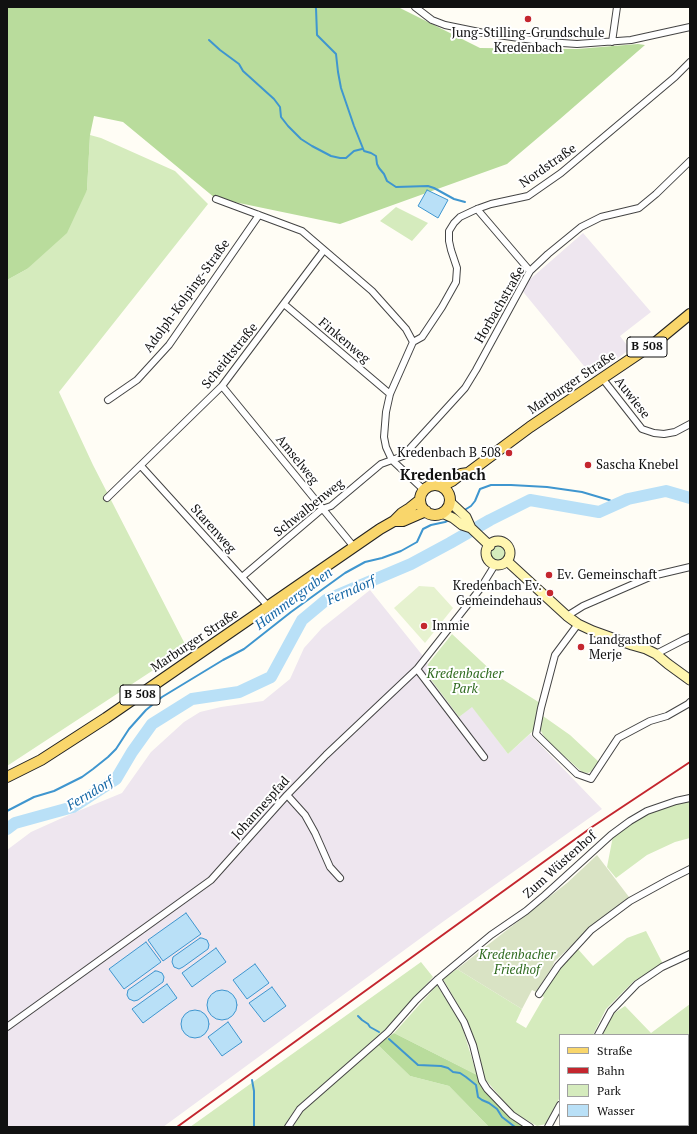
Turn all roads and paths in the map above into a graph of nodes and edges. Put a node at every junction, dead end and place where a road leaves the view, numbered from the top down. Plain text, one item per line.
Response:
1 (617, 7) edge
2 (417, 8) edge
3 (690, 28) edge
4 (612, 42) junction
5 (690, 62) edge
6 (690, 161) edge
7 (216, 199) dead end
8 (477, 209) junction
9 (259, 215) junction
10 (324, 250) junction
11 (530, 271) junction
12 (284, 304) junction
13 (690, 314) edge
14 (413, 342) junction
15 (602, 378) junction
16 (222, 386) junction
17 (390, 394) junction
18 (108, 400) dead end
19 (690, 424) edge
20 (392, 460) junction
21 (141, 466) junction
22 (468, 473) junction
23 (442, 486) junction
24 (424, 490) junction
25 (107, 498) dead end
26 (450, 498) junction
27 (420, 500) junction
28 (322, 509) junction
29 (426, 512) junction
30 (442, 514) junction
31 (394, 522) junction
32 (471, 528) junction
33 (490, 546) junction
34 (354, 547) junction
35 (507, 561) junction
36 (494, 564) junction
37 (690, 567) edge
38 (242, 577) junction
39 (268, 606) junction
40 (568, 616) junction
41 (578, 624) junction
42 (690, 638) edge
43 (656, 654) junction
44 (418, 669) junction
45 (690, 680) edge
46 (690, 702) edge
47 (484, 757) dead end
48 (7, 777) edge
49 (287, 795) junction
50 (690, 798) edge
51 (690, 869) edge
52 (340, 878) dead end
53 (690, 954) edge
54 (438, 979) junction
55 (539, 994) dead end
56 (7, 1027) edge
57 (599, 1034) edge
58 (559, 1107) edge
59 (288, 1127) edge
60 (530, 1127) edge
61 (548, 1127) edge

1 - 4 street
2 - 4 street
3 - 4 street
5 - 8 street, Nordstraße
6 - 11 street, Horbachstraße
7 - 9 street
8 - 11 street
8 - 14 street, Nordstraße
9 - 10 street
9 - 18 street, Adolph-Kolping-Straße
10 - 12 street, Scheidtstraße
10 - 14 street
11 - 20 street, Horbachstraße
12 - 16 street, Scheidtstraße
12 - 17 street, Finkenweg
13 - 15 main road, Marburger Straße / B 508
14 - 17 street
15 - 19 street, Auwiese
15 - 22 main road, Marburger Straße / B 508
16 - 21 street, Scheidtstraße
16 - 28 street, Amselweg
17 - 20 street
20 - 24 street
20 - 28 street, Schwalbenweg
21 - 25 street, Scheidtstraße
21 - 38 street, Starenweg
22 - 23 main road, Marburger Straße / B 508
22 - 26 main road, Marburger Straße / B 508
23 - 24 main road, B 508
23 - 26 main road
24 - 27 main road
26 - 30 main road, B 508
26 - 32 main road
27 - 29 main road
27 - 31 main road, Marburger Straße / B 508
28 - 34 street, Amselweg
28 - 38 street, Schwalbenweg
29 - 30 main road, B 508
29 - 31 main road, Marburger Straße / B 508
30 - 32 main road
31 - 34 main road, Marburger Straße / B 508
32 - 33 main road
33 - 35 main road
33 - 36 main road
34 - 39 main road, Marburger Straße / B 508
35 - 36 main road
35 - 40 main road
36 - 44 street, Johannespfad
37 - 40 street
38 - 39 street, Starenweg
39 - 48 main road, Marburger Straße / B 508
40 - 41 main road
41 - 43 main road
41 - 46 street
42 - 43 street
43 - 45 main road
44 - 47 street
44 - 49 street, Johannespfad
49 - 52 street
49 - 56 street, Johannespfad
50 - 54 street, Zum Wüstenhof
51 - 55 street
53 - 57 street
54 - 59 street, Zum Wüstenhof
54 - 60 street
58 - 61 street

